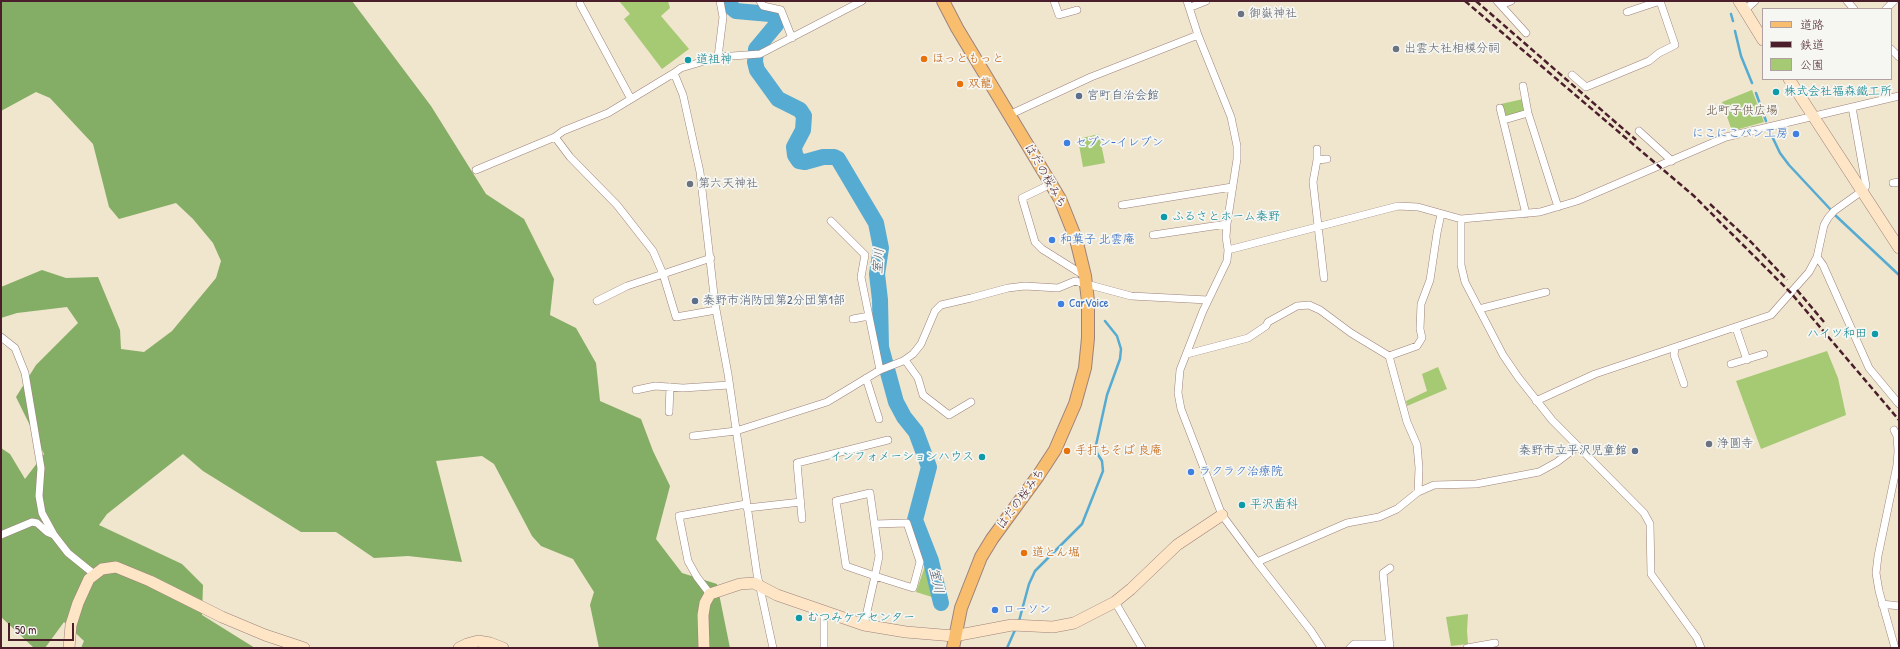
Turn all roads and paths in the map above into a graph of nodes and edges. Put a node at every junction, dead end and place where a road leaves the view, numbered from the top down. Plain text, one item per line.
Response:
1 (720, 1) edge
2 (760, 1) edge
3 (862, 1) edge
4 (943, 1) edge
5 (1054, 1) edge
6 (1206, 1) edge
7 (1511, 1) edge
8 (1660, 1) edge
9 (1739, 1) edge
10 (1755, 1) edge
11 (1499, 3) edge
12 (580, 4) dead end
13 (1189, 4) edge
14 (1077, 10) dead end
15 (1744, 11) junction
16 (1627, 12) dead end
17 (1526, 33) dead end
18 (1198, 35) junction
19 (792, 38) junction
20 (1762, 38) edge
21 (718, 57) junction
22 (674, 73) junction
23 (1572, 75) dead end
24 (1789, 80) edge
25 (1523, 86) dead end
26 (1899, 96) edge
27 (632, 99) junction
28 (1852, 107) junction
29 (1500, 108) dead end
30 (1528, 113) junction
31 (1009, 115) junction
32 (1813, 116) junction
33 (1504, 120) junction
34 (1639, 131) dead end
35 (555, 137) junction
36 (1317, 149) dead end
37 (1327, 159) dead end
38 (1317, 160) junction
39 (1672, 161) junction
40 (476, 170) dead end
41 (1051, 184) junction
42 (1232, 188) junction
43 (1862, 191) junction
44 (1122, 205) dead end
45 (1558, 207) junction
46 (1442, 214) junction
47 (1526, 214) junction
48 (1461, 219) junction
49 (831, 221) dead end
50 (1227, 224) junction
51 (1319, 226) junction
52 (856, 235) dead end
53 (1153, 235) dead end
54 (850, 240) junction
55 (1899, 248) edge
56 (1228, 250) junction
57 (1817, 257) junction
58 (710, 258) junction
59 (1331, 267) dead end
60 (1322, 269) junction
61 (663, 274) junction
62 (1324, 278) dead end
63 (1086, 280) junction
64 (1546, 292) dead end
65 (1208, 300) junction
66 (597, 301) dead end
67 (1479, 309) junction
68 (716, 310) junction
69 (869, 316) junction
70 (853, 319) dead end
71 (1736, 328) junction
72 (1, 337) edge
73 (1675, 348) junction
74 (1187, 354) junction
75 (1764, 354) dead end
76 (1389, 356) junction
77 (905, 360) junction
78 (1747, 360) junction
79 (1731, 364) dead end
80 (881, 369) junction
81 (866, 378) junction
82 (1684, 384) dead end
83 (729, 385) junction
84 (670, 387) junction
85 (636, 390) dead end
86 (1536, 401) junction
87 (970, 402) dead end
88 (1899, 404) edge
89 (669, 412) dead end
90 (879, 419) dead end
91 (1894, 430) dead end
92 (736, 431) junction
93 (693, 436) dead end
94 (888, 440) dead end
95 (1578, 446) junction
96 (1418, 492) junction
97 (800, 502) junction
98 (747, 506) junction
99 (1222, 515) junction
100 (802, 519) dead end
101 (875, 524) junction
102 (1, 535) edge
103 (54, 535) junction
104 (1257, 562) junction
105 (1390, 568) dead end
106 (94, 574) junction
107 (875, 576) junction
108 (761, 588) junction
109 (710, 594) junction
110 (1115, 602) junction
111 (1882, 604) junction
112 (1899, 606) edge
113 (824, 610) junction
114 (864, 625) junction
115 (954, 636) junction
116 (1495, 643) dead end
117 (1390, 646) edge
118 (1478, 647) edge
119 (69, 648) edge
120 (304, 648) edge
121 (460, 648) edge
122 (503, 648) edge
123 (704, 648) edge
124 (773, 648) edge
125 (824, 648) edge
126 (953, 648) edge
127 (1142, 648) edge
128 (1322, 648) edge
129 (1350, 648) edge
130 (1467, 648) edge
131 (1701, 648) edge
132 (1894, 648) edge

1 - 21 street
2 - 19 street
3 - 19 street
4 - 31 main road, はだの桜みち
5 - 14 street
6 - 13 street
7 - 11 street
8 - 16 street
8 - 23 street
9 - 15 street
10 - 15 street
11 - 17 street
12 - 27 street
13 - 18 street
15 - 20 street
18 - 31 street
18 - 42 street
19 - 21 street
21 - 22 street
22 - 27 street
22 - 58 street
24 - 32 street
25 - 30 street
26 - 28 street
27 - 35 street
28 - 32 street
28 - 43 street
29 - 33 street
30 - 33 street
30 - 45 street
31 - 41 main road, はだの桜みち
32 - 39 street
32 - 43 street
33 - 47 street
34 - 39 street
35 - 40 street
35 - 61 street
36 - 38 street
37 - 38 street
38 - 51 street
39 - 45 street
41 - 63 main road, はだの桜みち
41 - 63 street
42 - 44 street
42 - 50 street
43 - 55 street
43 - 57 street
45 - 47 street
46 - 48 street
46 - 51 street
46 - 76 street
47 - 48 street
48 - 67 street
49 - 54 street
50 - 53 street
50 - 56 street
51 - 56 street
51 - 60 street
52 - 54 street
54 - 69 street
56 - 65 street
57 - 71 street
57 - 88 street
58 - 61 street
58 - 68 street
59 - 60 street
60 - 62 street
61 - 66 street
61 - 68 street
63 - 65 street
63 - 77 street
63 - 115 main road, はだの桜みち
64 - 67 street
65 - 74 street
67 - 86 street
68 - 83 street
69 - 70 street
69 - 80 street
71 - 73 street
71 - 78 street
72 - 103 street
73 - 82 street
73 - 86 street
74 - 76 street
74 - 99 street
75 - 78 street
76 - 96 street
77 - 80 street
77 - 87 street
78 - 79 street
80 - 81 street
81 - 90 street
81 - 92 street
83 - 84 street
83 - 92 street
84 - 85 street
84 - 89 street
86 - 95 street
91 - 111 street
92 - 93 street
92 - 98 street
94 - 97 street
95 - 96 street
95 - 131 street
96 - 104 street
97 - 98 street
97 - 100 street
98 - 108 street
98 - 109 street
99 - 104 street
99 - 110 street
101 - 107 street
101 - 107 street
101 - 107 street
102 - 103 street
103 - 106 street
104 - 128 street
105 - 117 street
106 - 119 street
106 - 120 street
107 - 114 street
108 - 109 street
108 - 113 street
108 - 124 street
109 - 123 street
110 - 115 street
110 - 127 street
111 - 112 street
111 - 132 street
113 - 114 street
113 - 125 street
114 - 115 street
115 - 126 main road, はだの桜みち
116 - 118 street
117 - 129 street
118 - 130 street
121 - 122 street

